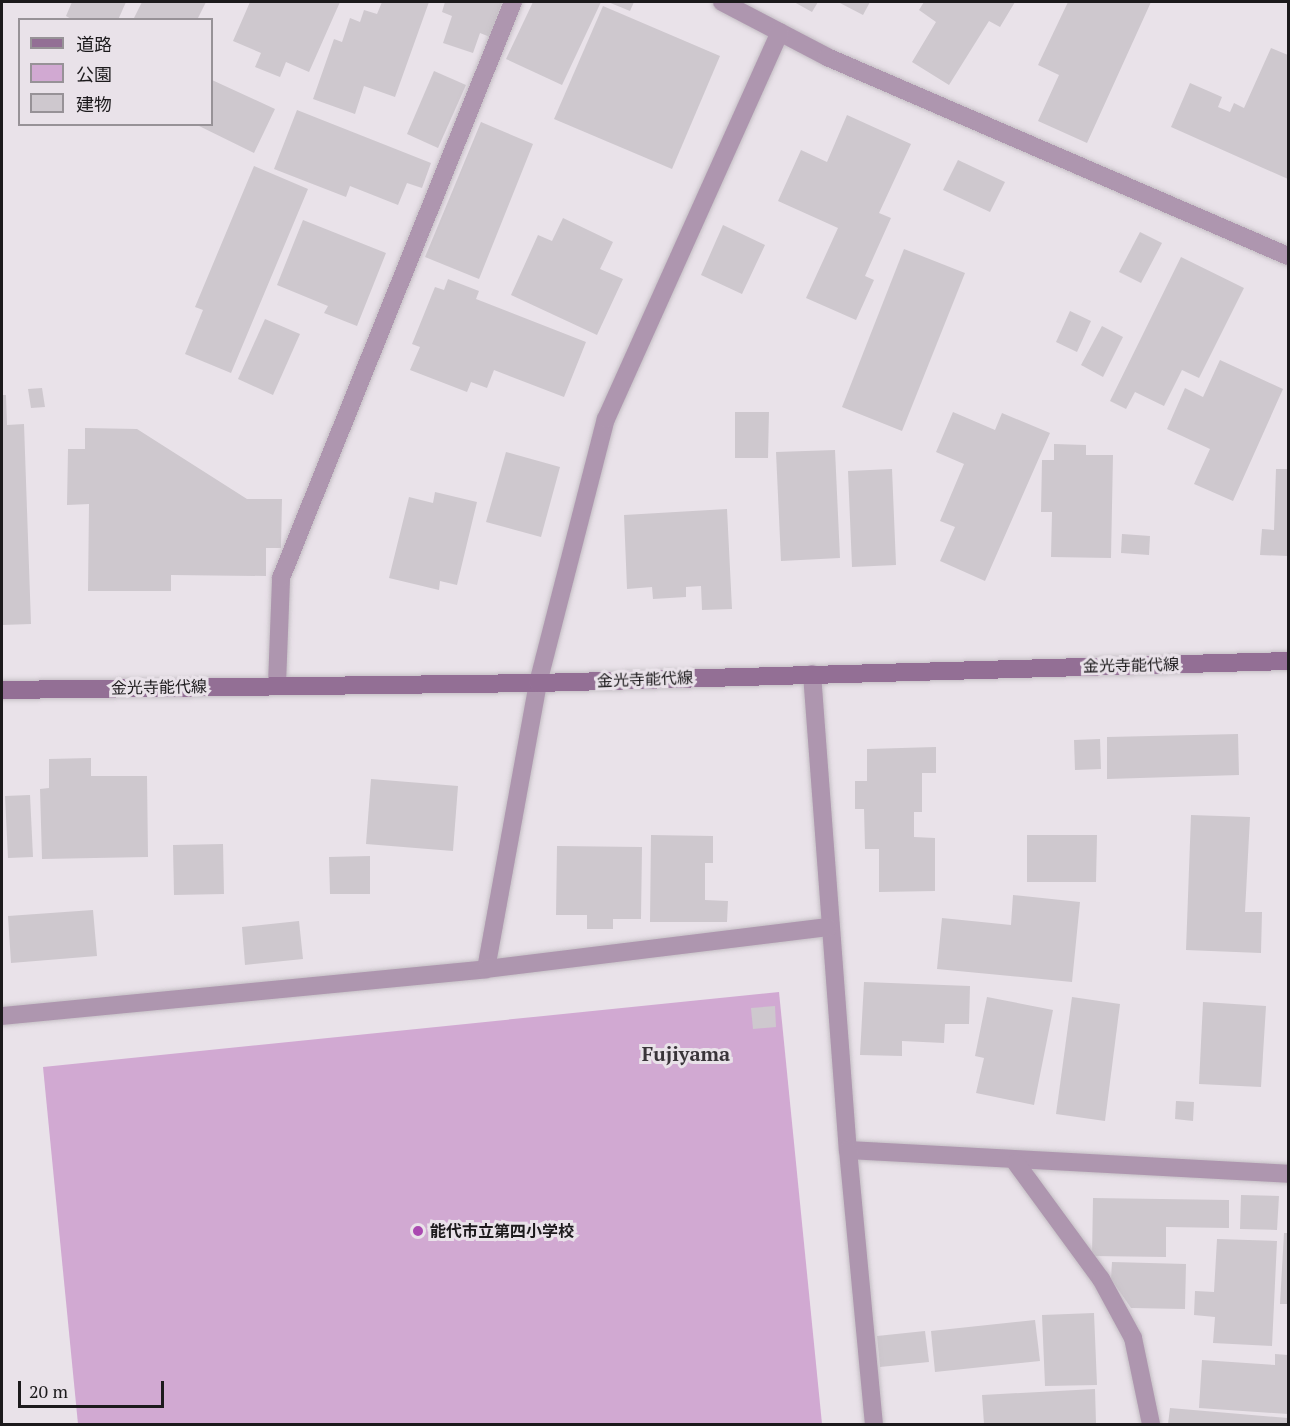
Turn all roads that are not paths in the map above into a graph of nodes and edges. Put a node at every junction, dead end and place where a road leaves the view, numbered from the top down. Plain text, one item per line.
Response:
1 (513, 2) edge
2 (722, 2) edge
3 (780, 32) junction
4 (1288, 256) edge
5 (1288, 661) edge
6 (812, 674) junction
7 (538, 683) junction
8 (277, 684) junction
9 (2, 690) edge
10 (827, 927) junction
11 (486, 969) junction
12 (2, 1016) edge
13 (848, 1150) junction
14 (1016, 1163) junction
15 (1288, 1174) edge
16 (874, 1425) edge
17 (1151, 1425) edge

1 - 8 street
2 - 3 street
3 - 4 street
3 - 7 street
5 - 6 main road, 金光寺能代線
6 - 7 main road, 金光寺能代線
6 - 10 street
7 - 8 main road, 金光寺能代線
7 - 11 street
8 - 9 main road, 金光寺能代線
10 - 11 street
10 - 13 street
11 - 12 street
13 - 14 street
13 - 16 street
14 - 15 street
14 - 17 street

